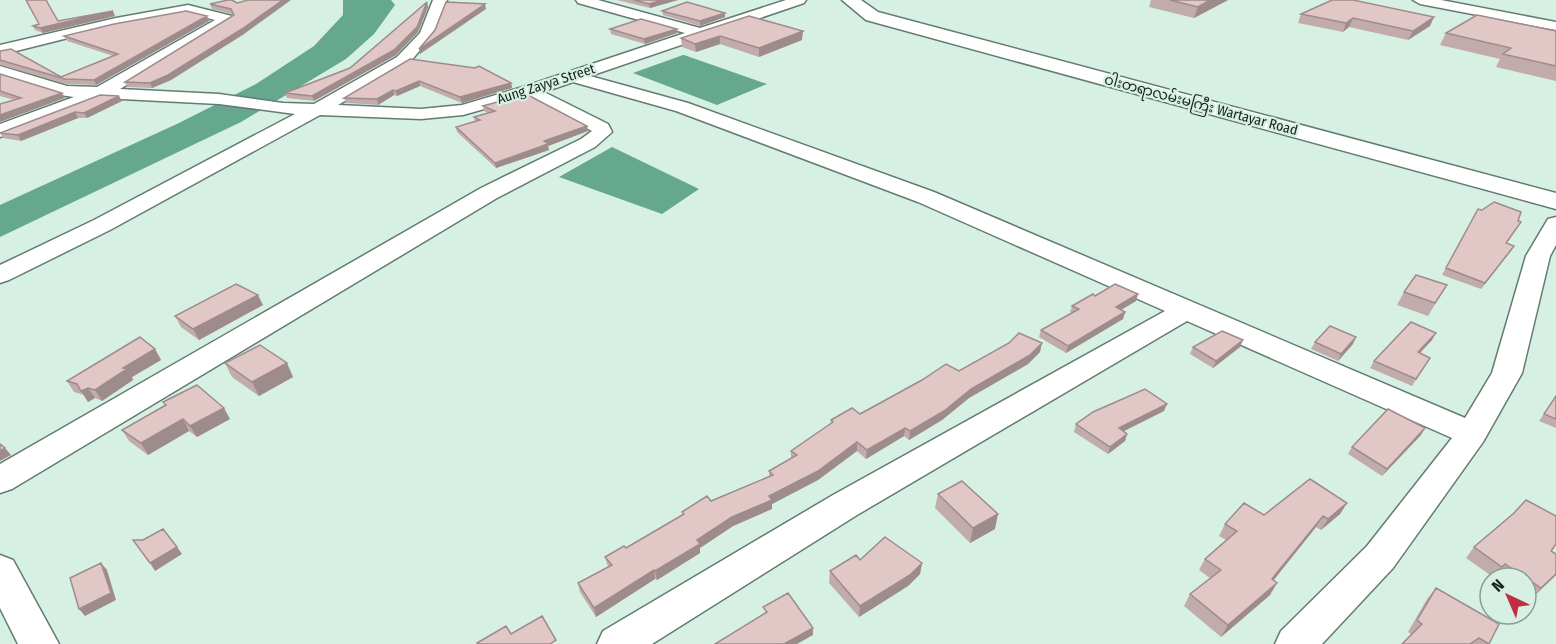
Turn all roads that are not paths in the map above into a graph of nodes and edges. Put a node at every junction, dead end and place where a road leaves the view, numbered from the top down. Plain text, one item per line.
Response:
1 (440, 0) edge
2 (583, 0) edge
3 (799, 0) edge
4 (850, 0) edge
5 (1420, 0) edge
6 (1556, 26) edge
7 (700, 33) junction
8 (0, 50) edge
9 (0, 71) edge
10 (572, 76) junction
11 (529, 91) junction
12 (100, 93) junction
13 (318, 110) junction
14 (0, 132) edge
15 (1556, 201) edge
16 (1556, 224) edge
17 (0, 275) edge
18 (1186, 310) junction
19 (1472, 434) junction
20 (0, 480) edge
21 (0, 571) edge
22 (39, 644) edge
23 (618, 644) edge
24 (1295, 644) edge

1 - 13 street
2 - 7 street
3 - 7 street, Aung Zayya Street
4 - 15 street, ဝါးတရာလမ်းမကြီး Wartayar Road
5 - 6 street
7 - 10 street, Aung Zayya Street
8 - 12 street
9 - 12 street, Aung Zayya Street
10 - 11 street, Aung Zayya Street
10 - 18 street
11 - 13 street, Aung Zayya Street
11 - 20 street
12 - 13 street, Aung Zayya Street
12 - 14 street
13 - 17 street
16 - 19 street
18 - 19 street
18 - 23 street
19 - 24 street
21 - 22 street

